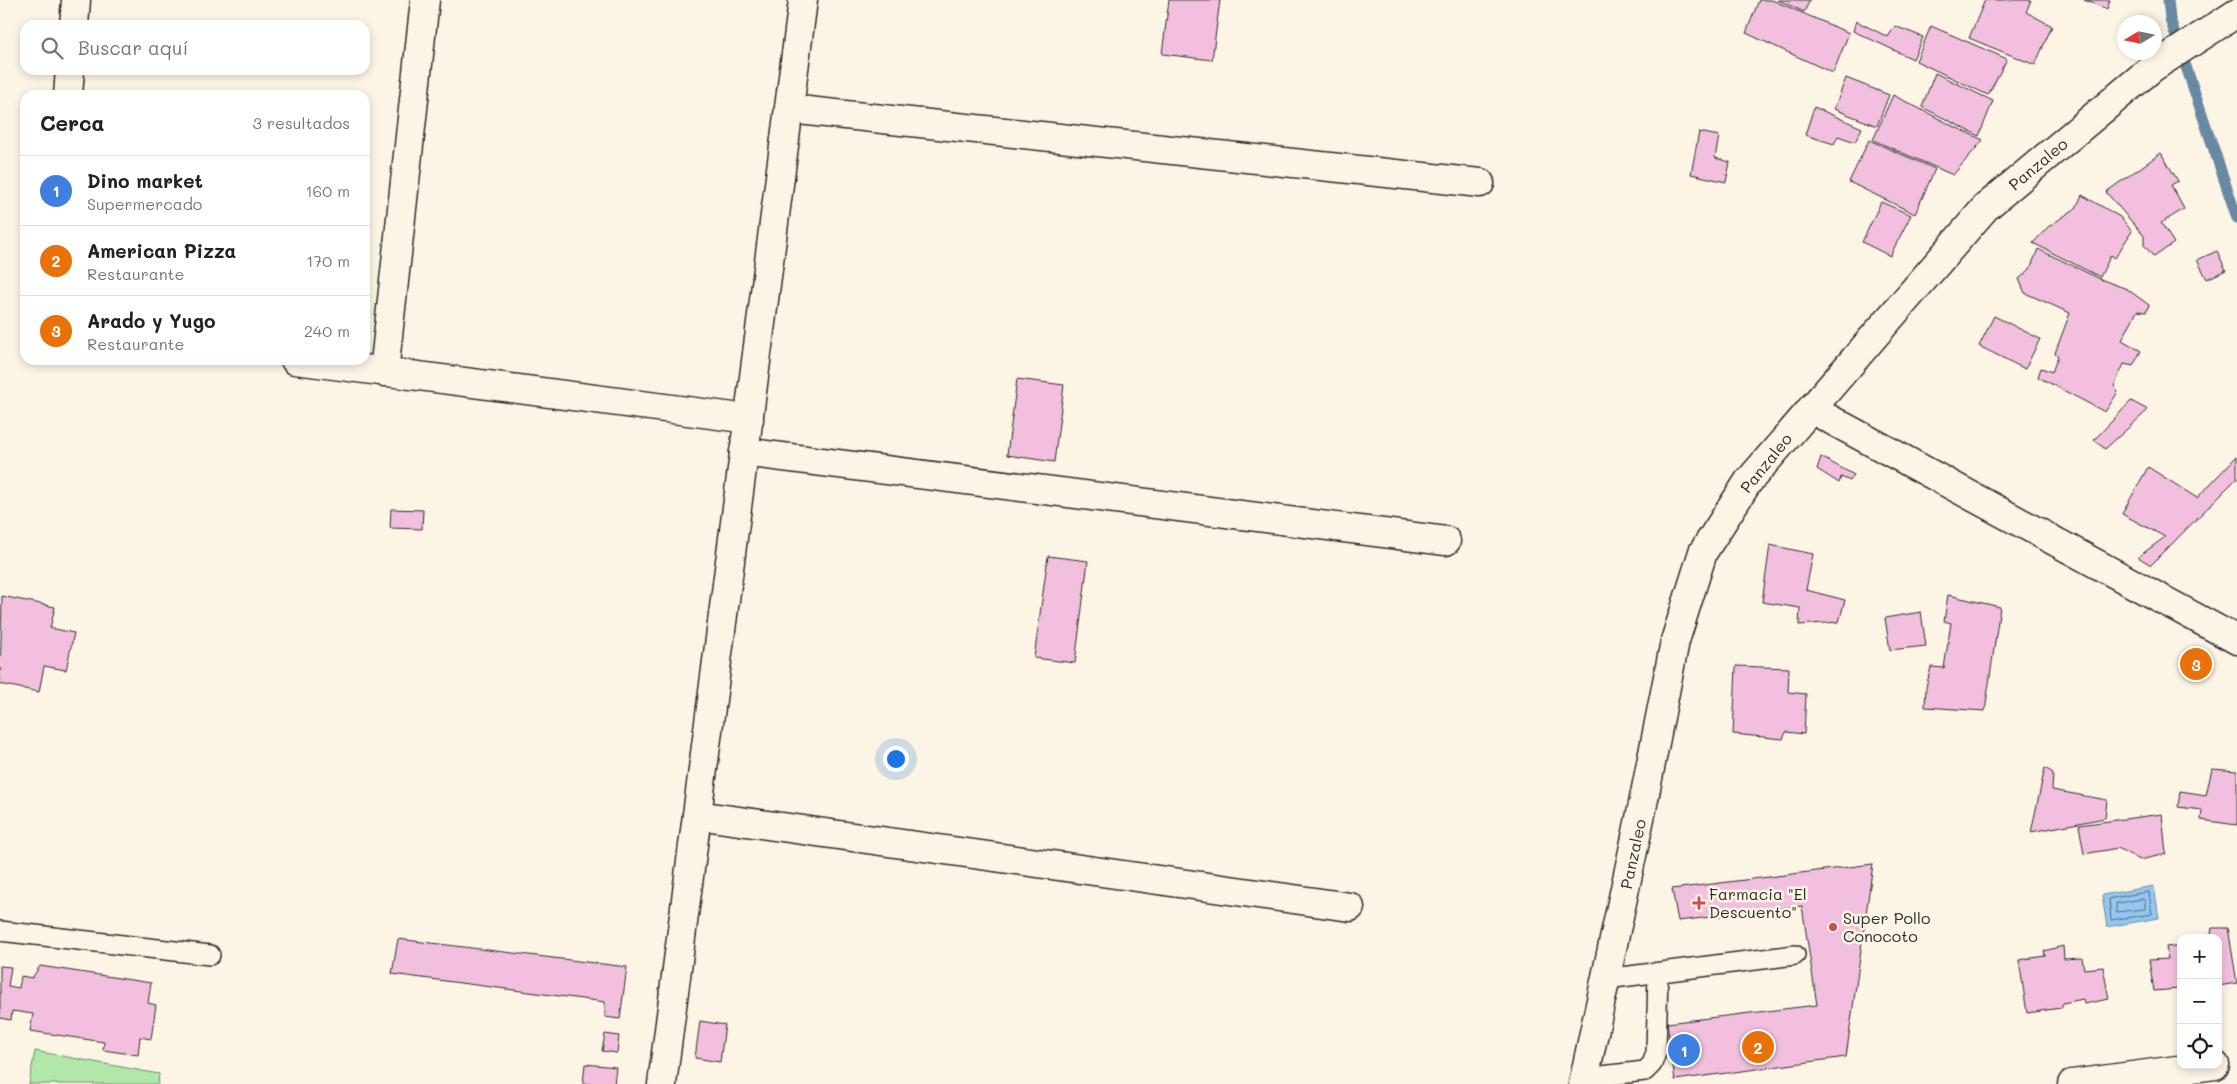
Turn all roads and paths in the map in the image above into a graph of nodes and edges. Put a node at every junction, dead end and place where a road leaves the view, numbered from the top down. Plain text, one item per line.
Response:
1 (76, 0) edge
2 (425, 0) edge
3 (803, 0) edge
4 (2237, 13) edge
5 (74, 20) edge
6 (70, 75) edge
7 (68, 90) edge
8 (789, 109) junction
9 (1480, 183) dead end
10 (332, 365) edge
11 (384, 372) junction
12 (1811, 409) junction
13 (749, 420) junction
14 (744, 452) junction
15 (1446, 541) dead end
16 (2237, 640) edge
17 (697, 815) junction
18 (1350, 907) dead end
19 (0, 931) edge
20 (210, 955) dead end
21 (1795, 955) dead end
22 (1658, 973) junction
23 (1606, 979) junction
24 (2237, 1062) edge
25 (2222, 1064) edge
26 (2186, 1069) edge
27 (1584, 1081) edge
28 (662, 1084) edge
29 (2072, 1084) edge

1 - 5 street
2 - 11 street
3 - 8 street
4 - 12 street, Panzaleo
6 - 7 street
8 - 9 street
8 - 13 street
10 - 11 street
11 - 13 street
12 - 16 street
12 - 23 street, Panzaleo
13 - 14 street
14 - 15 street
14 - 17 street
17 - 18 street
17 - 28 street
19 - 20 lane
21 - 22 lane
22 - 23 lane
22 - 27 lane
23 - 27 street, Panzaleo
24 - 25 street
26 - 29 street

